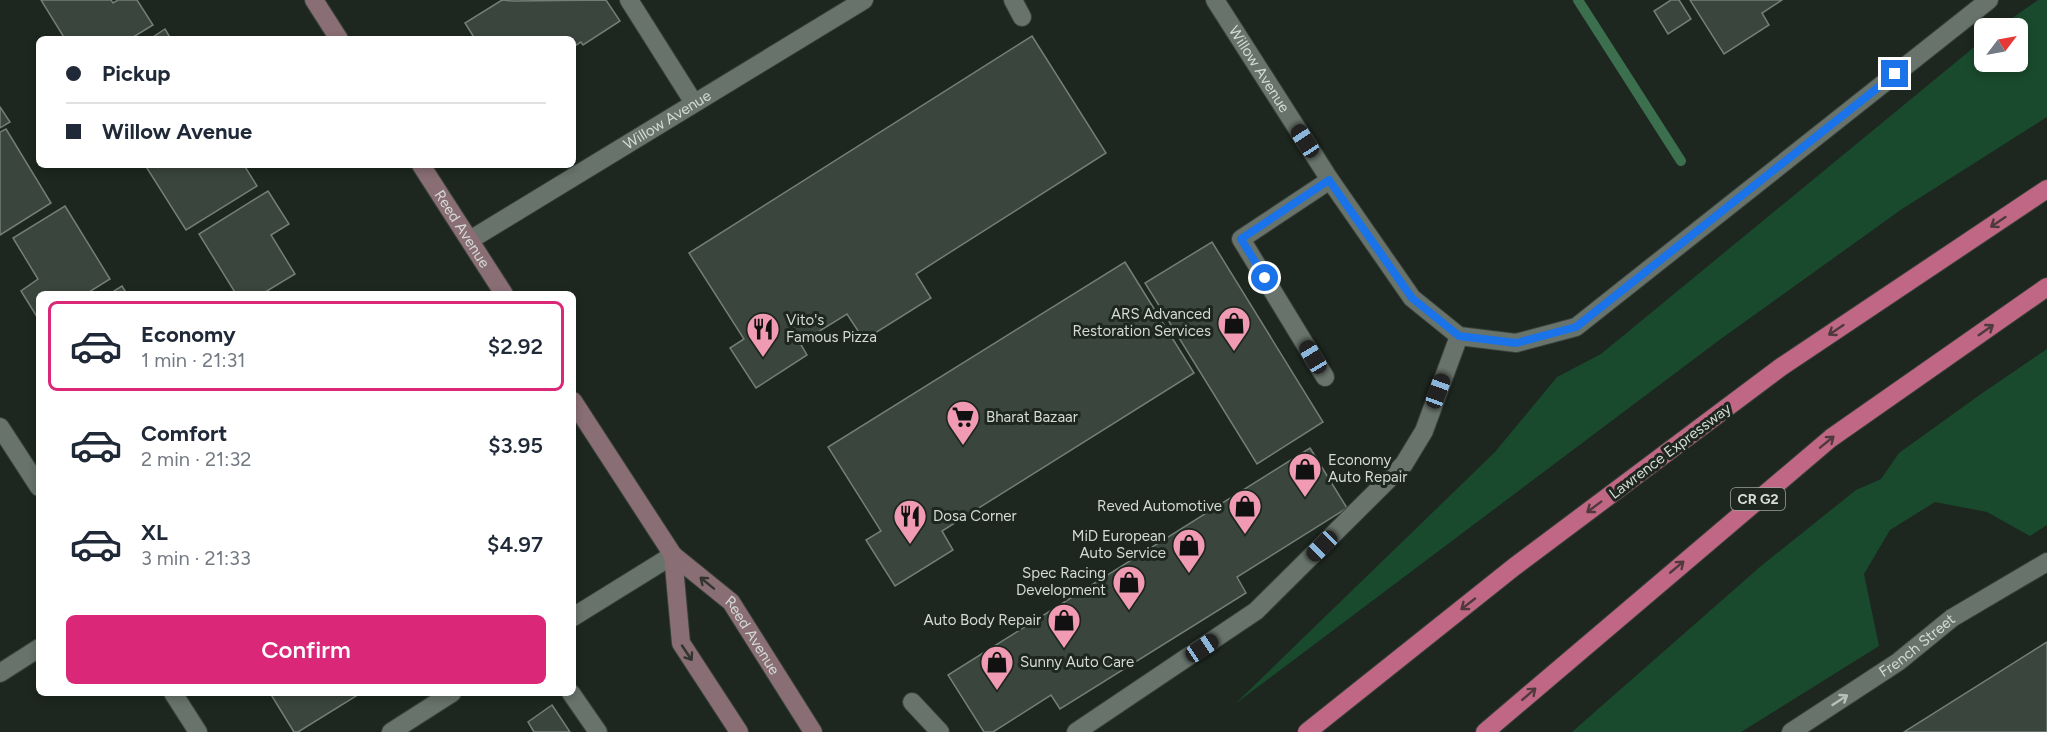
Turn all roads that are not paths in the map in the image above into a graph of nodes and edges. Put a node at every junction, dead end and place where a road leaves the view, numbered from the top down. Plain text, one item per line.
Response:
1 (314, 0) edge
2 (629, 0) edge
3 (864, 0) edge
4 (1013, 0) edge
5 (1215, 0) edge
6 (1989, 0) edge
7 (1022, 16) dead end
8 (337, 36) edge
9 (694, 103) junction
10 (423, 168) edge
11 (1329, 180) junction
12 (2047, 189) edge
13 (470, 240) junction
14 (2047, 287) edge
15 (502, 291) edge
16 (1459, 336) junction
17 (1325, 377) dead end
18 (576, 406) edge
19 (0, 427) edge
20 (36, 482) edge
21 (673, 555) junction
22 (2047, 562) edge
23 (576, 615) edge
24 (36, 650) edge
25 (0, 674) edge
26 (175, 696) edge
27 (447, 696) edge
28 (573, 696) edge
29 (912, 702) dead end
30 (198, 732) edge
31 (391, 732) edge
32 (597, 732) edge
33 (739, 732) edge
34 (813, 732) edge
35 (940, 732) edge
36 (1076, 732) edge
37 (1307, 732) edge
38 (1485, 732) edge
39 (1791, 732) edge

1 - 8 main road
2 - 9 street
3 - 9 street, Willow Avenue
4 - 7 street
5 - 11 street, Willow Avenue
6 - 16 street
9 - 13 street, Willow Avenue
10 - 13 main road, Reed Avenue
11 - 16 street, Willow Avenue
11 - 17 street
12 -> 37 highway, Lawrence Expressway
13 - 15 main road, Reed Avenue
38 -> 14 highway, CR G2
16 - 36 street
18 - 21 main road, Reed Avenue
19 - 20 street
21 - 23 street
21 -> 33 main road, Reed Avenue
34 -> 21 main road, Reed Avenue
39 -> 22 street, French Street
24 - 25 street
26 - 30 street
27 - 31 street
28 - 32 street
29 - 35 street

